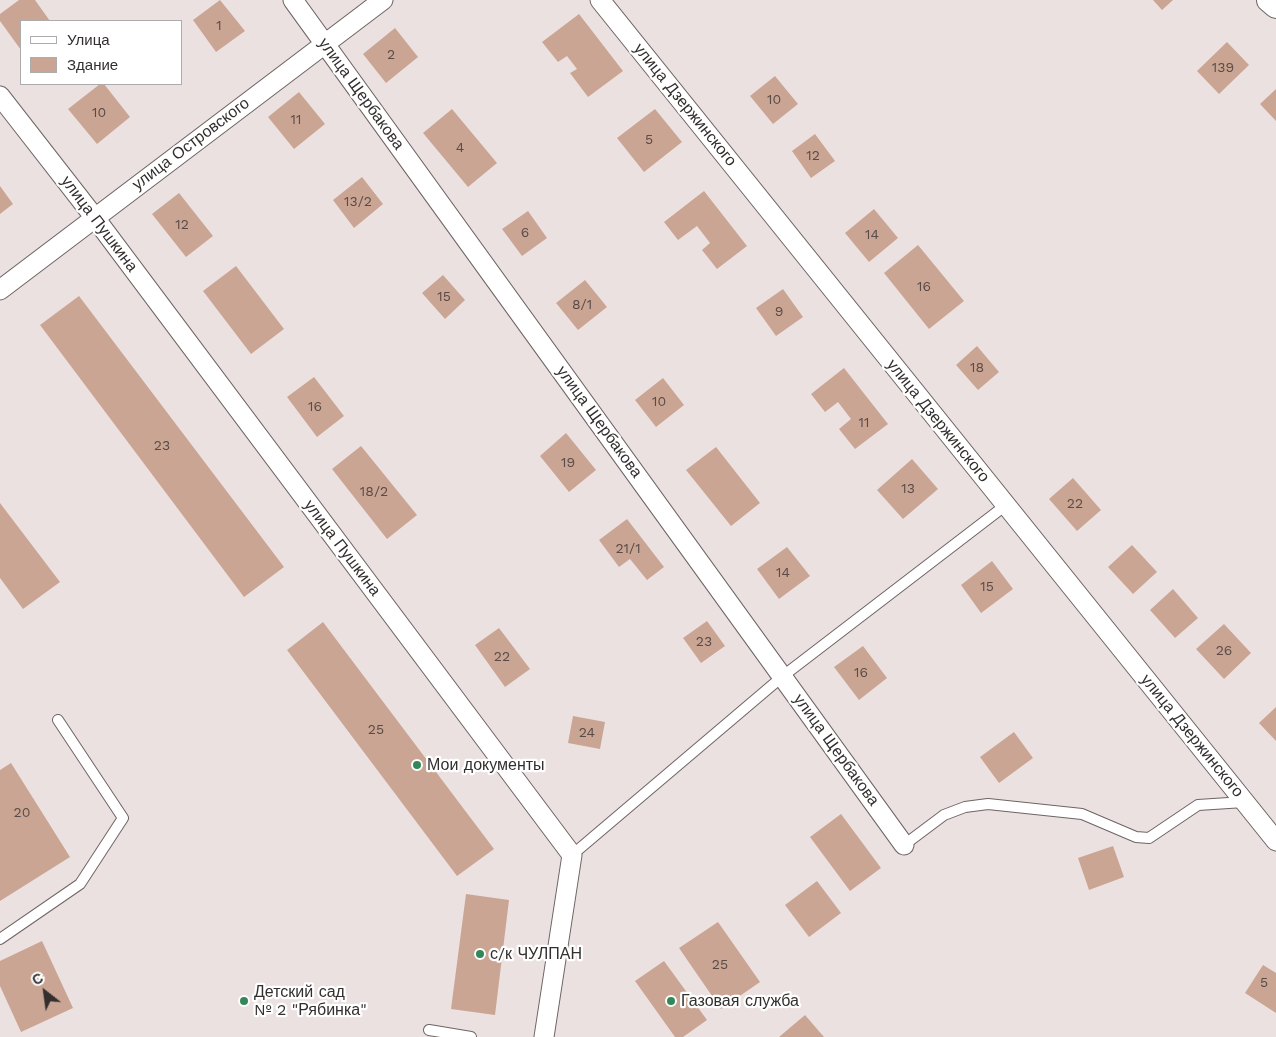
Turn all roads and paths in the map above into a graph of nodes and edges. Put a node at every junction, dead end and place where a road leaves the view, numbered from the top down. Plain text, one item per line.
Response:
1 (292, 0) edge
2 (383, 0) edge
3 (600, 0) edge
4 (1269, 0) edge
5 (1276, 6) edge
6 (324, 43) junction
7 (0, 96) edge
8 (95, 218) junction
9 (0, 290) edge
10 (1006, 505) junction
11 (783, 676) junction
12 (58, 720) dead end
13 (1244, 802) junction
14 (1276, 841) edge
15 (904, 845) joint
16 (572, 855) junction
17 (0, 939) edge
18 (429, 1030) dead end
19 (470, 1037) edge
20 (544, 1037) edge

1 - 6 street, улица Щербакова
2 - 6 street, улица Островского
3 - 10 street, улица Дзержинского
4 - 5 street
6 - 8 street, улица Островского
6 - 11 street, улица Щербакова
7 - 8 street, улица Пушкина
8 - 9 street, улица Островского
8 - 16 street, улица Пушкина
10 - 11 lane
10 - 13 street, улица Дзержинского
11 - 15 street, улица Щербакова
11 - 16 lane
12 - 17 lane
13 - 14 street, улица Дзержинского
13 - 15 lane
16 - 20 street
18 - 19 lane

